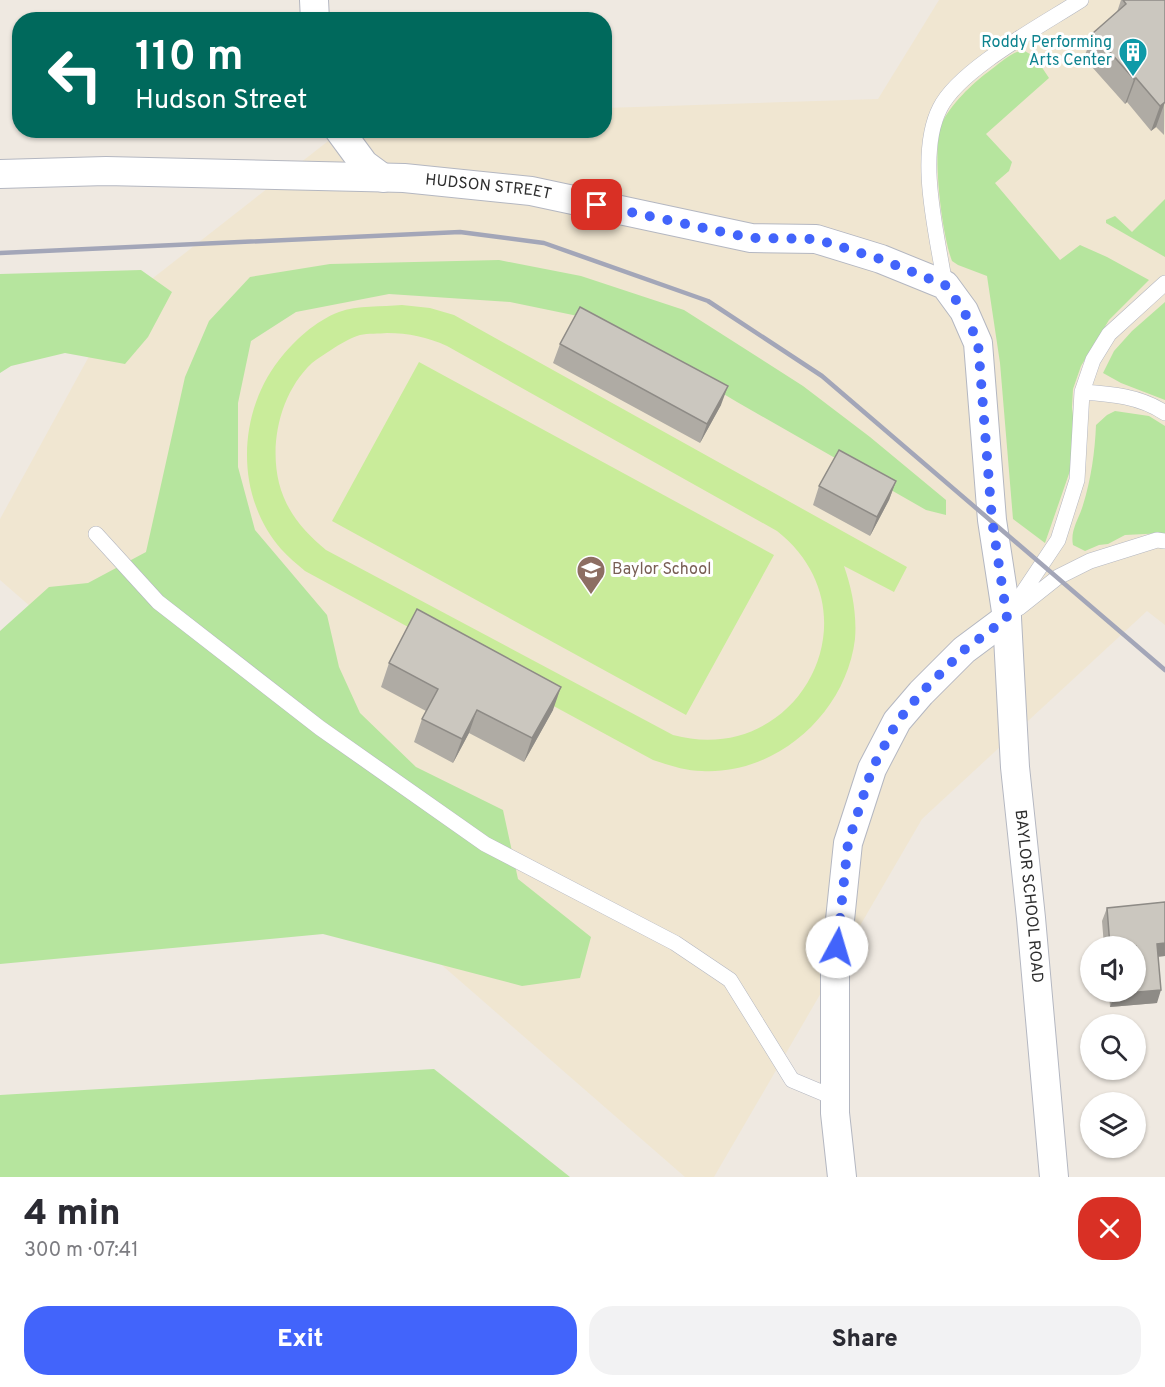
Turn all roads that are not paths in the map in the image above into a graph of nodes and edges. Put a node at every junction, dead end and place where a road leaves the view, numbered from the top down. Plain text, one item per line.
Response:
1 (1081, 0) edge
2 (345, 138) edge
3 (0, 174) edge
4 (383, 178) junction
5 (1165, 283) edge
6 (945, 285) junction
7 (1082, 392) junction
8 (1165, 413) edge
9 (96, 534) dead end
10 (1165, 541) edge
11 (1007, 618) junction
12 (835, 1098) junction
13 (842, 1177) edge
14 (1054, 1177) edge

1 - 6 lane
2 - 4 street
3 - 4 street, HUDSON STREET
4 - 6 street, HUDSON STREET
5 - 7 lane
6 - 11 street
7 - 8 lane
7 - 11 lane
9 - 12 lane
10 - 11 lane
11 - 12 street
11 - 14 street, BAYLOR SCHOOL ROAD
12 - 13 street

